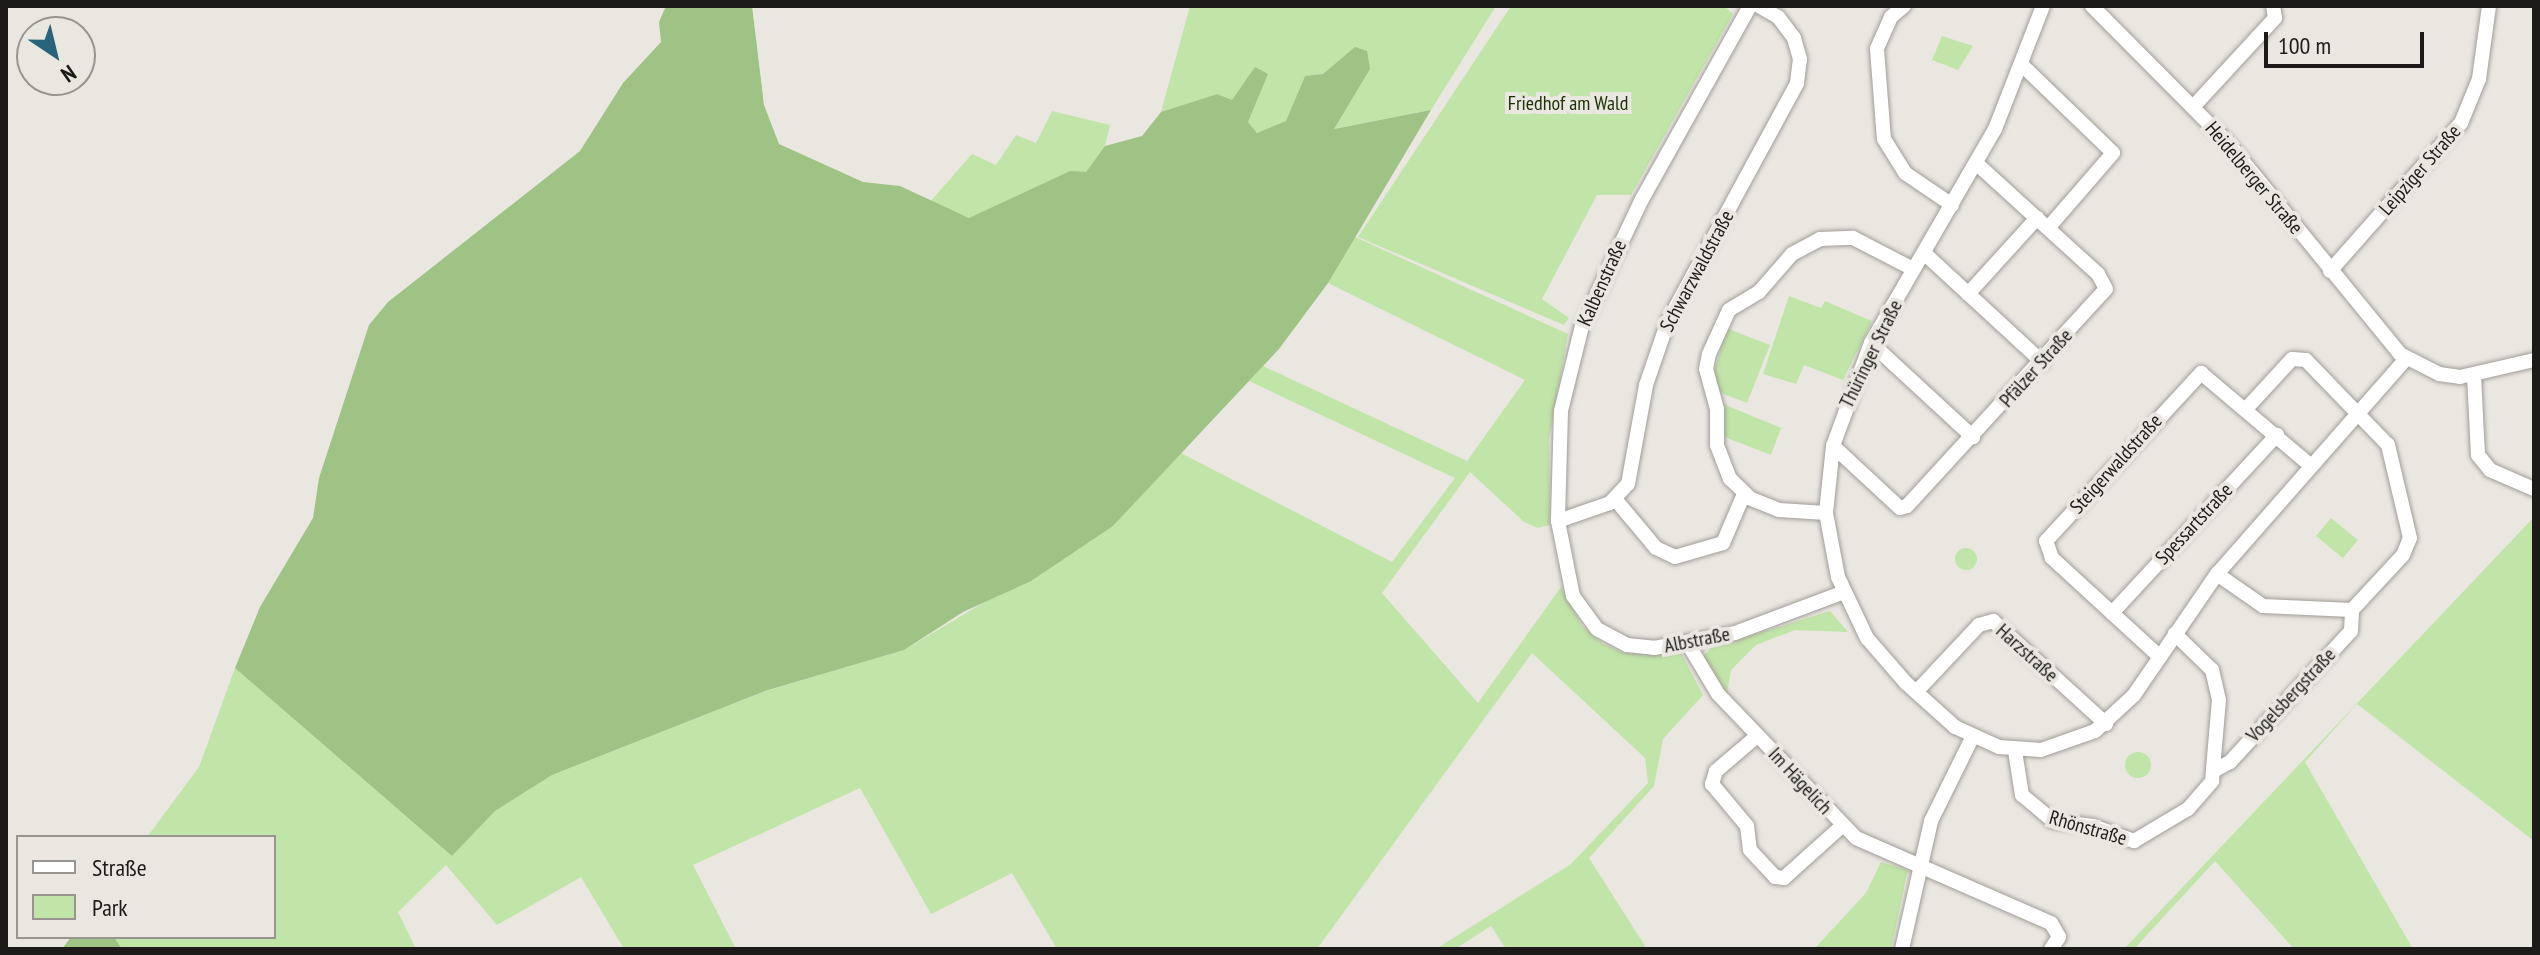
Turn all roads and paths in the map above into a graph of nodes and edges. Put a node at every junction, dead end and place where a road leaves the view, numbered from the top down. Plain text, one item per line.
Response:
1 (1750, 6) edge
2 (1759, 6) edge
3 (1904, 6) edge
4 (2043, 6) edge
5 (2092, 6) edge
6 (2273, 6) edge
7 (2489, 6) edge
8 (2023, 66) junction
9 (2193, 107) junction
10 (1976, 163) junction
11 (1952, 205) junction
12 (2042, 223) junction
13 (1924, 253) junction
14 (1913, 269) junction
15 (2330, 271) junction
16 (1968, 294) junction
17 (1871, 343) junction
18 (2406, 359) junction
19 (2534, 360) edge
20 (2042, 362) junction
21 (2474, 376) junction
22 (2247, 408) junction
23 (2361, 414) junction
24 (2277, 435) junction
25 (1973, 437) junction
26 (1833, 446) junction
27 (2311, 466) junction
28 (2534, 489) edge
29 (1744, 494) junction
30 (1615, 499) junction
31 (1826, 513) junction
32 (1558, 521) junction
33 (2217, 574) junction
34 (1571, 588) joint
35 (1844, 592) junction
36 (2352, 610) junction
37 (2112, 613) junction
38 (2175, 634) junction
39 (1688, 644) junction
40 (2160, 657) junction
41 (1916, 692) junction
42 (2106, 724) junction
43 (1757, 736) junction
44 (1972, 738) junction
45 (2015, 751) junction
46 (2213, 771) junction
47 (1842, 826) junction
48 (1919, 863) junction
49 (1902, 949) edge
50 (2051, 949) edge

1 - 32 street, Kalbenstraße
2 - 30 street, Schwarzwaldstraße
3 - 11 street
4 - 8 street, Thüringer Straße
5 - 9 street, Heidelberger Straße
6 - 9 street
7 - 15 street, Leipziger Straße
8 - 10 street, Thüringer Straße
8 - 12 street
9 - 15 street, Heidelberger Straße
10 - 11 street, Thüringer Straße
10 - 12 street, Pfälzer Straße
11 - 13 street, Thüringer Straße
12 - 16 street
12 - 20 street, Pfälzer Straße
13 - 14 street, Thüringer Straße
13 - 16 street
14 - 17 street, Thüringer Straße
14 - 29 street
15 - 18 street, Heidelberger Straße
16 - 20 street
17 - 25 street
17 - 26 street, Thüringer Straße
18 - 21 street
18 - 23 street, Thüringer Straße
19 - 21 street
20 - 25 street, Pfälzer Straße
21 - 28 street
22 - 23 street
22 - 24 street, Steigerwaldstraße
22 - 37 street, Steigerwaldstraße
23 - 27 street, Thüringer Straße
23 - 36 street
24 - 27 street, Steigerwaldstraße
24 - 37 street, Spessartstraße
25 - 26 street, Pfälzer Straße
26 - 31 street, Thüringer Straße
27 - 33 street, Thüringer Straße
29 - 30 street
29 - 31 street
30 - 32 street
31 - 35 street, Thüringer Straße
32 - 34 street, Kalbenstraße
33 - 36 street
33 - 38 street, Thüringer Straße
34 - 39 street, Albstraße
35 - 39 street, Albstraße
35 - 41 street, Thüringer Straße
36 - 46 street, Vogelsbergstraße
37 - 40 street, Steigerwaldstraße
38 - 40 street, Thüringer Straße
38 - 46 street, Rhönstraße
39 - 43 street, Im Hägelich
40 - 42 street, Thüringer Straße
41 - 42 street, Harzstraße
41 - 44 street, Thüringer Straße
42 - 45 street, Thüringer Straße
43 - 47 street, Im Hägelich
43 - 47 street, Im Hägelich
44 - 45 street, Thüringer Straße
44 - 48 street
45 - 46 street, Rhönstraße
47 - 48 street, Im Hägelich
48 - 49 street
48 - 50 street, Im Hägelich

